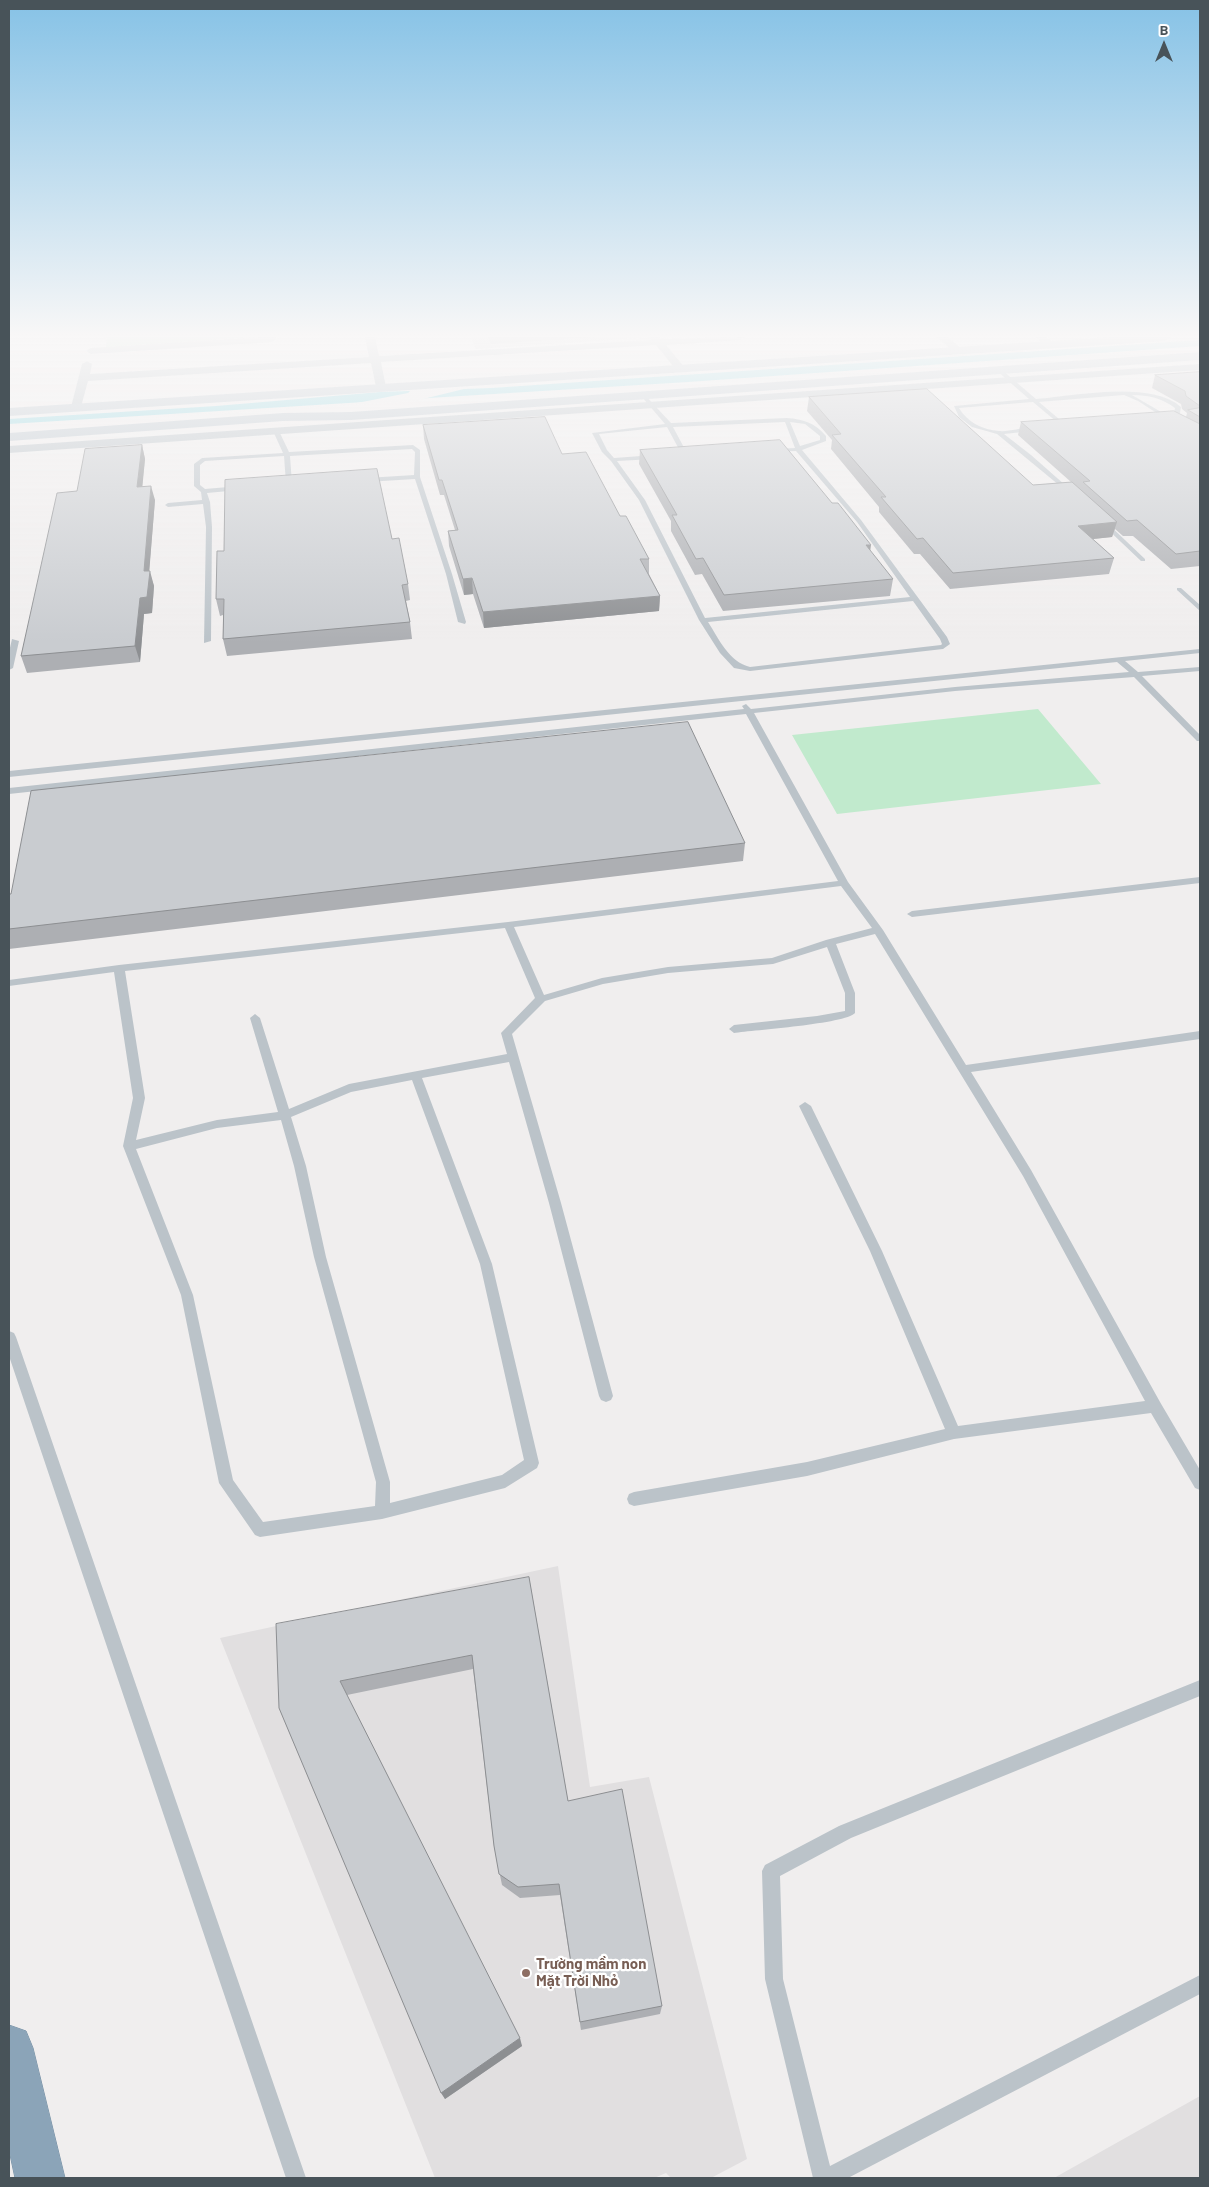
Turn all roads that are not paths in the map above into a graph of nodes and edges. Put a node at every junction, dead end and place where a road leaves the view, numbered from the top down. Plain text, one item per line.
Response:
1 (77, 439) edge
2 (163, 439) edge
3 (280, 439) edge
4 (598, 439) edge
5 (676, 439) edge
6 (794, 439) edge
7 (823, 439) edge
8 (1007, 439) edge
9 (9, 444) edge
10 (798, 449) junction
11 (9, 450) edge
12 (770, 451) edge
13 (287, 454) junction
14 (695, 454) edge
15 (685, 455) junction
16 (668, 456) edge
17 (659, 457) edge
18 (613, 460) junction
19 (416, 477) junction
20 (361, 480) edge
21 (298, 482) edge
22 (289, 483) junction
23 (279, 484) edge
24 (252, 487) edge
25 (204, 491) junction
26 (1080, 501) edge
27 (207, 502) junction
28 (168, 505) dead end
29 (1094, 514) edge
30 (1143, 560) dead end
31 (1179, 589) dead end
32 (916, 599) junction
33 (1200, 609) edge
34 (703, 620) junction
35 (462, 622) dead end
36 (15, 641) dead end
37 (207, 641) dead end
38 (1200, 651) edge
39 (1118, 659) junction
40 (9, 668) edge
41 (1200, 669) edge
42 (1137, 675) junction
43 (740, 698) junction
44 (749, 712) junction
45 (447, 728) junction
46 (1200, 739) edge
47 (450, 744) junction
48 (9, 774) edge
49 (9, 791) edge
50 (1200, 880) edge
51 (844, 883) junction
52 (912, 914) dead end
53 (508, 925) junction
54 (878, 930) junction
55 (830, 942) junction
56 (119, 968) junction
57 (9, 983) edge
58 (542, 999) junction
59 (255, 1018) dead end
60 (734, 1029) dead end
61 (1200, 1035) edge
62 (513, 1057) junction
63 (963, 1069) junction
64 (416, 1076) junction
65 (805, 1106) dead end
66 (285, 1115) junction
67 (129, 1146) junction
68 (9, 1337) edge
69 (606, 1396) dead end
70 (1155, 1406) junction
71 (954, 1433) junction
72 (1200, 1483) edge
73 (634, 1499) dead end
74 (382, 1512) junction
75 (1200, 1688) edge
76 (1200, 1984) edge
77 (9, 2048) edge
78 (40, 2178) edge
79 (296, 2178) edge
80 (823, 2178) edge
81 (828, 2178) edge

1 - 9 main road
2 - 11 street
3 - 13 lane
4 - 18 lane
5 - 15 lane
6 - 10 lane
7 - 10 lane
8 - 26 lane
10 - 12 lane
10 - 32 lane
13 - 19 lane
13 - 22 lane
13 - 25 lane
14 - 15 lane
15 - 16 lane
17 - 18 lane
18 - 34 lane
19 - 20 lane
19 - 35 lane
21 - 22 lane
22 - 23 lane
24 - 25 lane
25 - 27 lane
27 - 28 lane
27 - 37 lane
29 - 30 lane
31 - 33 lane
32 - 34 lane
32 - 34 lane
36 - 40 lane
38 - 39 lane
39 - 42 lane
39 - 43 lane
41 - 42 lane
42 - 44 lane
42 - 46 lane
43 - 44 lane
43 - 45 lane
44 - 47 lane
44 - 51 lane
45 - 47 lane
45 - 48 lane
47 - 49 lane
50 - 52 lane
51 - 53 lane
51 - 54 lane
53 - 56 lane
53 - 58 lane
54 - 55 lane
54 - 63 lane
55 - 58 lane
55 - 60 lane
56 - 57 lane
56 - 67 lane
58 - 62 lane
59 - 66 lane
61 - 63 lane
62 - 64 lane
62 - 69 lane
63 - 70 lane
64 - 66 lane
64 - 74 lane
65 - 71 lane
66 - 67 lane
66 - 74 lane
67 - 74 lane
68 - 79 lane
70 - 71 lane
70 - 72 lane
71 - 73 lane
75 - 80 lane
76 - 81 lane
77 - 78 highway

